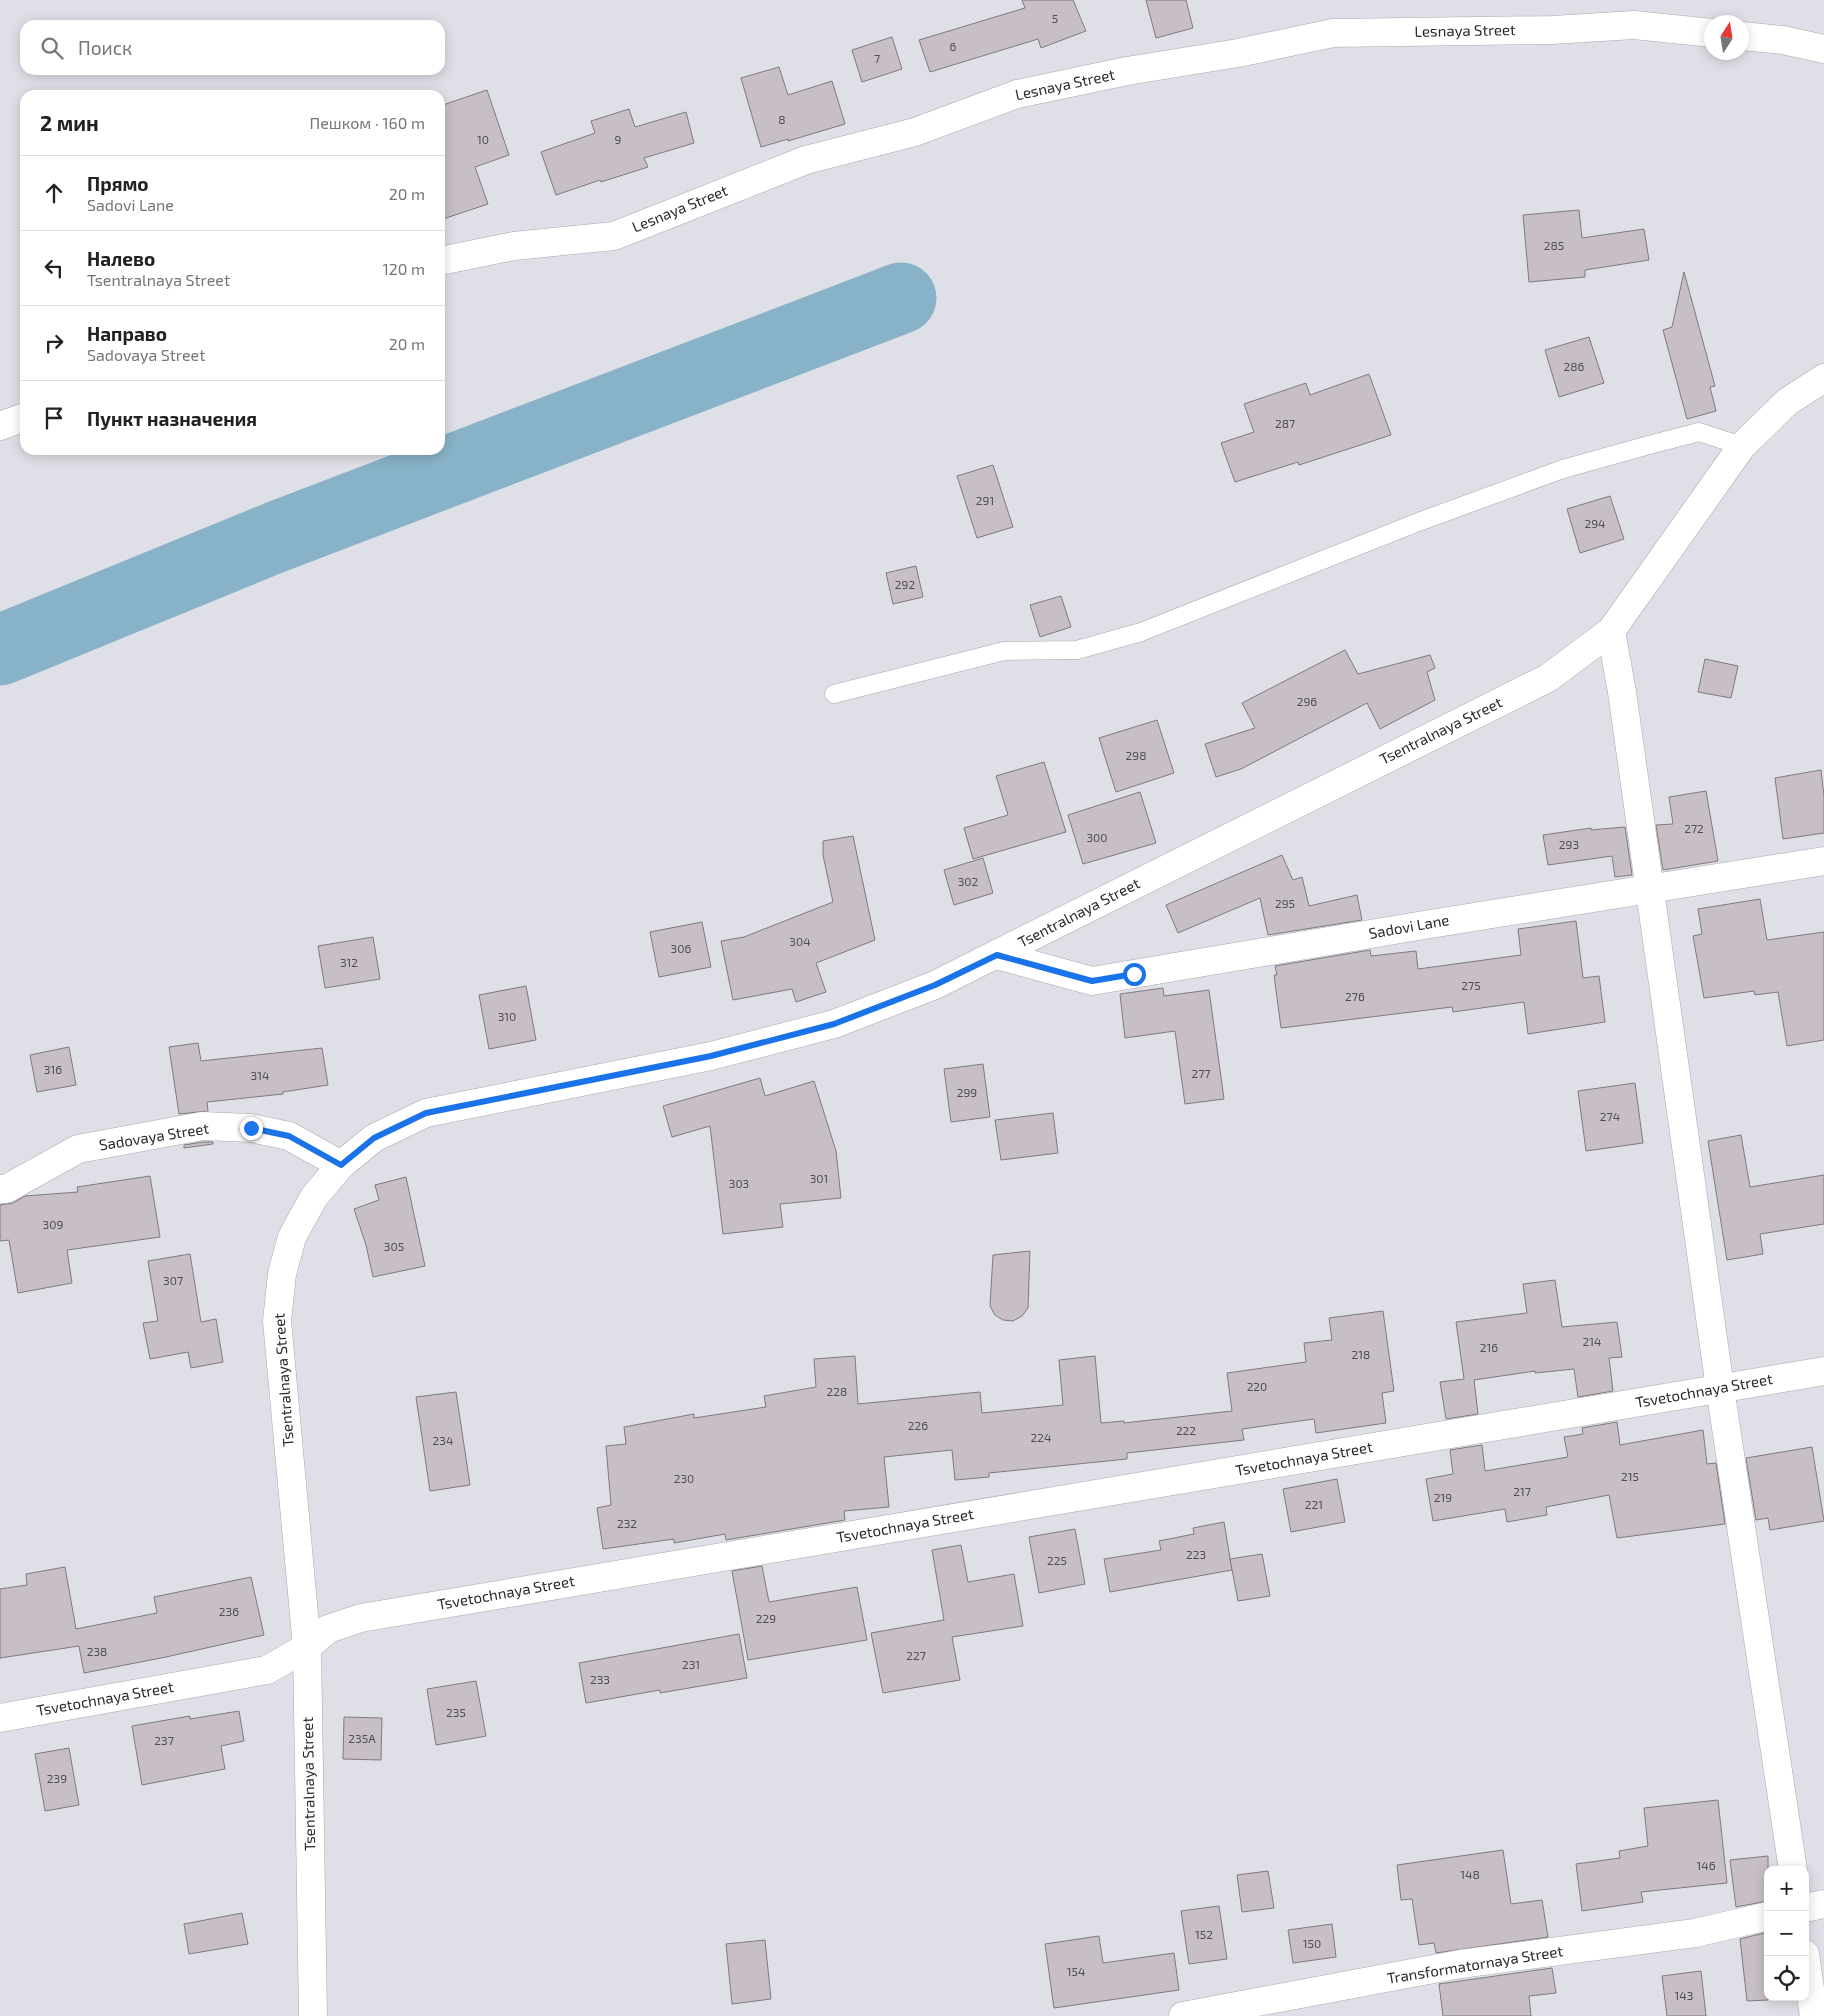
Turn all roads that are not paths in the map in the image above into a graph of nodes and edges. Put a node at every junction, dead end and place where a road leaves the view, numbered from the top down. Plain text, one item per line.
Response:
1 (1704, 32) edge
2 (1749, 37) edge
3 (1824, 48) edge
4 (445, 260) edge
5 (1824, 378) edge
6 (20, 419) edge
7 (0, 426) edge
8 (1742, 446) junction
9 (1611, 632) junction
10 (834, 694) dead end
11 (1824, 861) edge
12 (1650, 888) junction
13 (997, 955) junction
14 (341, 1165) junction
15 (0, 1189) edge
16 (1824, 1371) edge
17 (1720, 1388) junction
18 (307, 1647) junction
19 (0, 1718) edge
20 (1792, 1866) edge
21 (1824, 1904) edge
22 (1809, 1907) edge
23 (1764, 1917) edge
24 (1805, 1956) edge
25 (313, 2016) edge
26 (1183, 2016) edge
27 (1814, 2016) edge

1 - 4 street, Lesnaya Street
2 - 3 street
5 - 8 street, Tsentralnaya Street
6 - 7 street
8 - 9 street, Tsentralnaya Street
8 - 10 lane
9 - 12 street
9 - 13 street, Tsentralnaya Street
11 - 12 street, Sadovi Lane
12 - 13 street, Sadovi Lane
12 - 17 street
13 - 14 street, Tsentralnaya Street
14 - 15 street, Sadovaya Street
14 - 18 street, Tsentralnaya Street
16 - 17 street, Tsvetochnaya Street
17 - 18 street, Tsvetochnaya Street
17 - 20 street
18 - 19 street, Tsvetochnaya Street
18 - 25 street, Tsentralnaya Street
21 - 22 street
23 - 26 street, Transformatornaya Street
24 - 27 street

